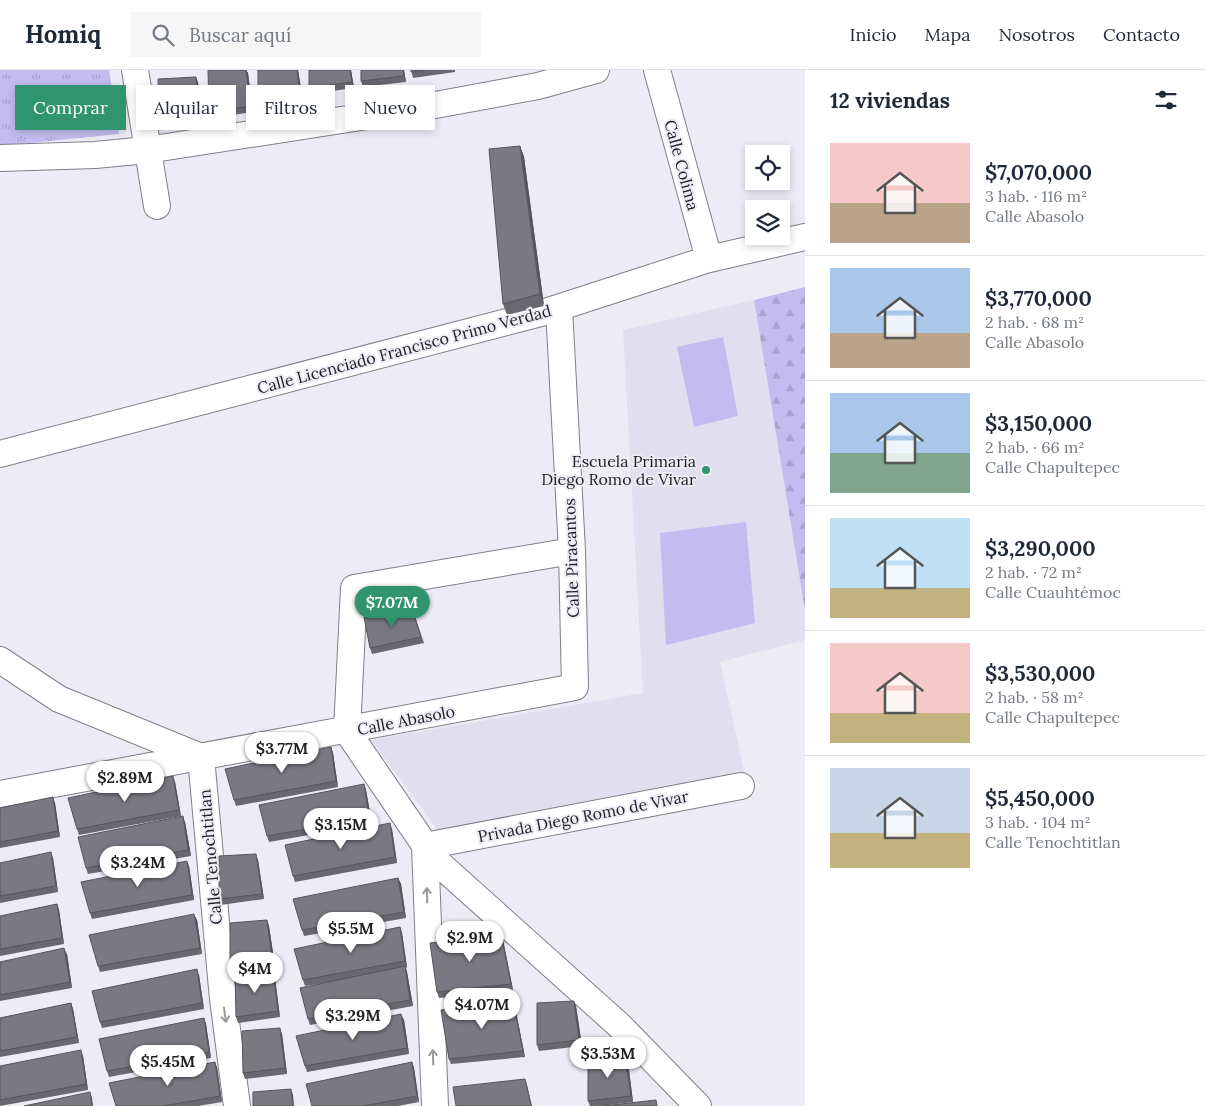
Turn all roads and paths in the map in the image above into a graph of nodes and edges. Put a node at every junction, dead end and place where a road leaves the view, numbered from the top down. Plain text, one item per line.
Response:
1 (135, 70) edge
2 (596, 70) edge
3 (657, 70) edge
4 (147, 150) junction
5 (0, 158) edge
6 (157, 206) dead end
7 (805, 238) edge
8 (709, 260) junction
9 (559, 308) junction
10 (0, 454) edge
11 (572, 551) junction
12 (0, 660) edge
13 (575, 687) joint
14 (347, 731) junction
15 (201, 757) junction
16 (741, 786) dead end
17 (0, 794) edge
18 (425, 846) junction
19 (238, 1106) edge
20 (435, 1106) edge
21 (698, 1106) edge

1 - 4 street
2 - 4 street
3 - 8 street, Calle Colima
4 - 5 street
4 - 6 street
7 - 8 street, Calle Licenciado Francisco Primo Verdad
8 - 9 street, Calle Licenciado Francisco Primo Verdad
9 - 10 street, Calle Licenciado Francisco Primo Verdad
9 - 11 street, Calle Piracantos
11 - 13 street, Calle Piracantos
11 - 14 street
12 - 15 street
13 - 14 street, Calle Abasolo
14 - 15 street, Calle Abasolo
14 - 18 street
15 - 17 street, Calle Abasolo
15 -> 19 street, Calle Tenochtitlan
16 - 18 street, Privada Diego Romo de Vivar
20 -> 18 street
18 - 21 street

